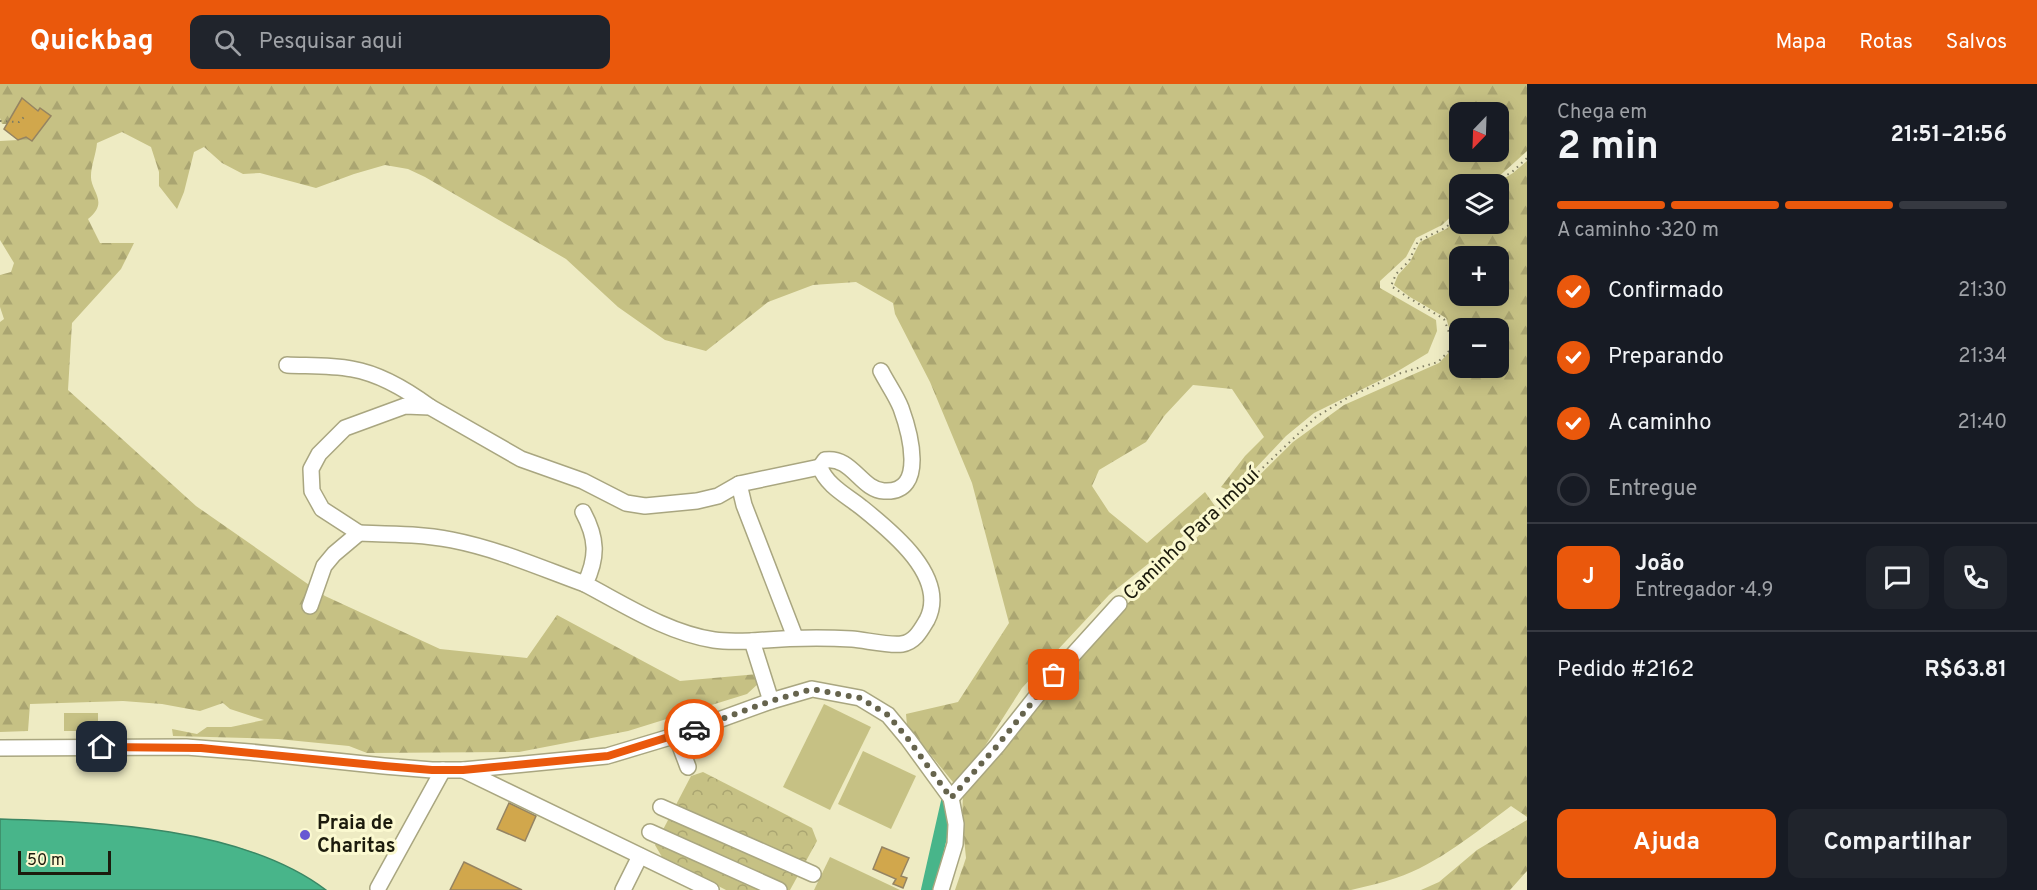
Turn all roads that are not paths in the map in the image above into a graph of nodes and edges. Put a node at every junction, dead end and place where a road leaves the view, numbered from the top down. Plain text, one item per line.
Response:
1 (287, 365) dead end
2 (881, 371) dead end
3 (430, 407) junction
4 (820, 466) junction
5 (739, 484) junction
6 (583, 512) dead end
7 (359, 533) junction
8 (585, 584) junction
9 (1119, 604) road end
10 (310, 606) dead end
11 (795, 637) junction
12 (752, 641) junction
13 (771, 701) junction
14 (677, 735) junction
15 (0, 747) edge
16 (688, 767) dead end
17 (438, 770) junction
18 (463, 770) junction
19 (951, 798) junction
20 (661, 807) dead end
21 (650, 832) dead end
22 (640, 856) junction
23 (813, 874) dead end
24 (378, 888) dead end
25 (623, 890) edge
26 (711, 890) edge
27 (779, 890) edge
28 (941, 890) edge

1 - 3 street
2 - 4 street
3 - 5 street
3 - 7 street
4 - 5 street
4 - 11 street
5 - 11 street
6 - 8 street
7 - 8 street
7 - 10 street
8 - 12 street
9 - 19 street, Caminho Para Imbuí
11 - 12 street
12 - 13 street
13 - 14 street
13 - 19 street
14 - 16 street
14 - 18 street
15 - 17 street
17 - 18 street
17 - 24 street
18 - 22 street
19 - 28 street
20 - 23 street
21 - 27 street
22 - 25 street
22 - 26 street

